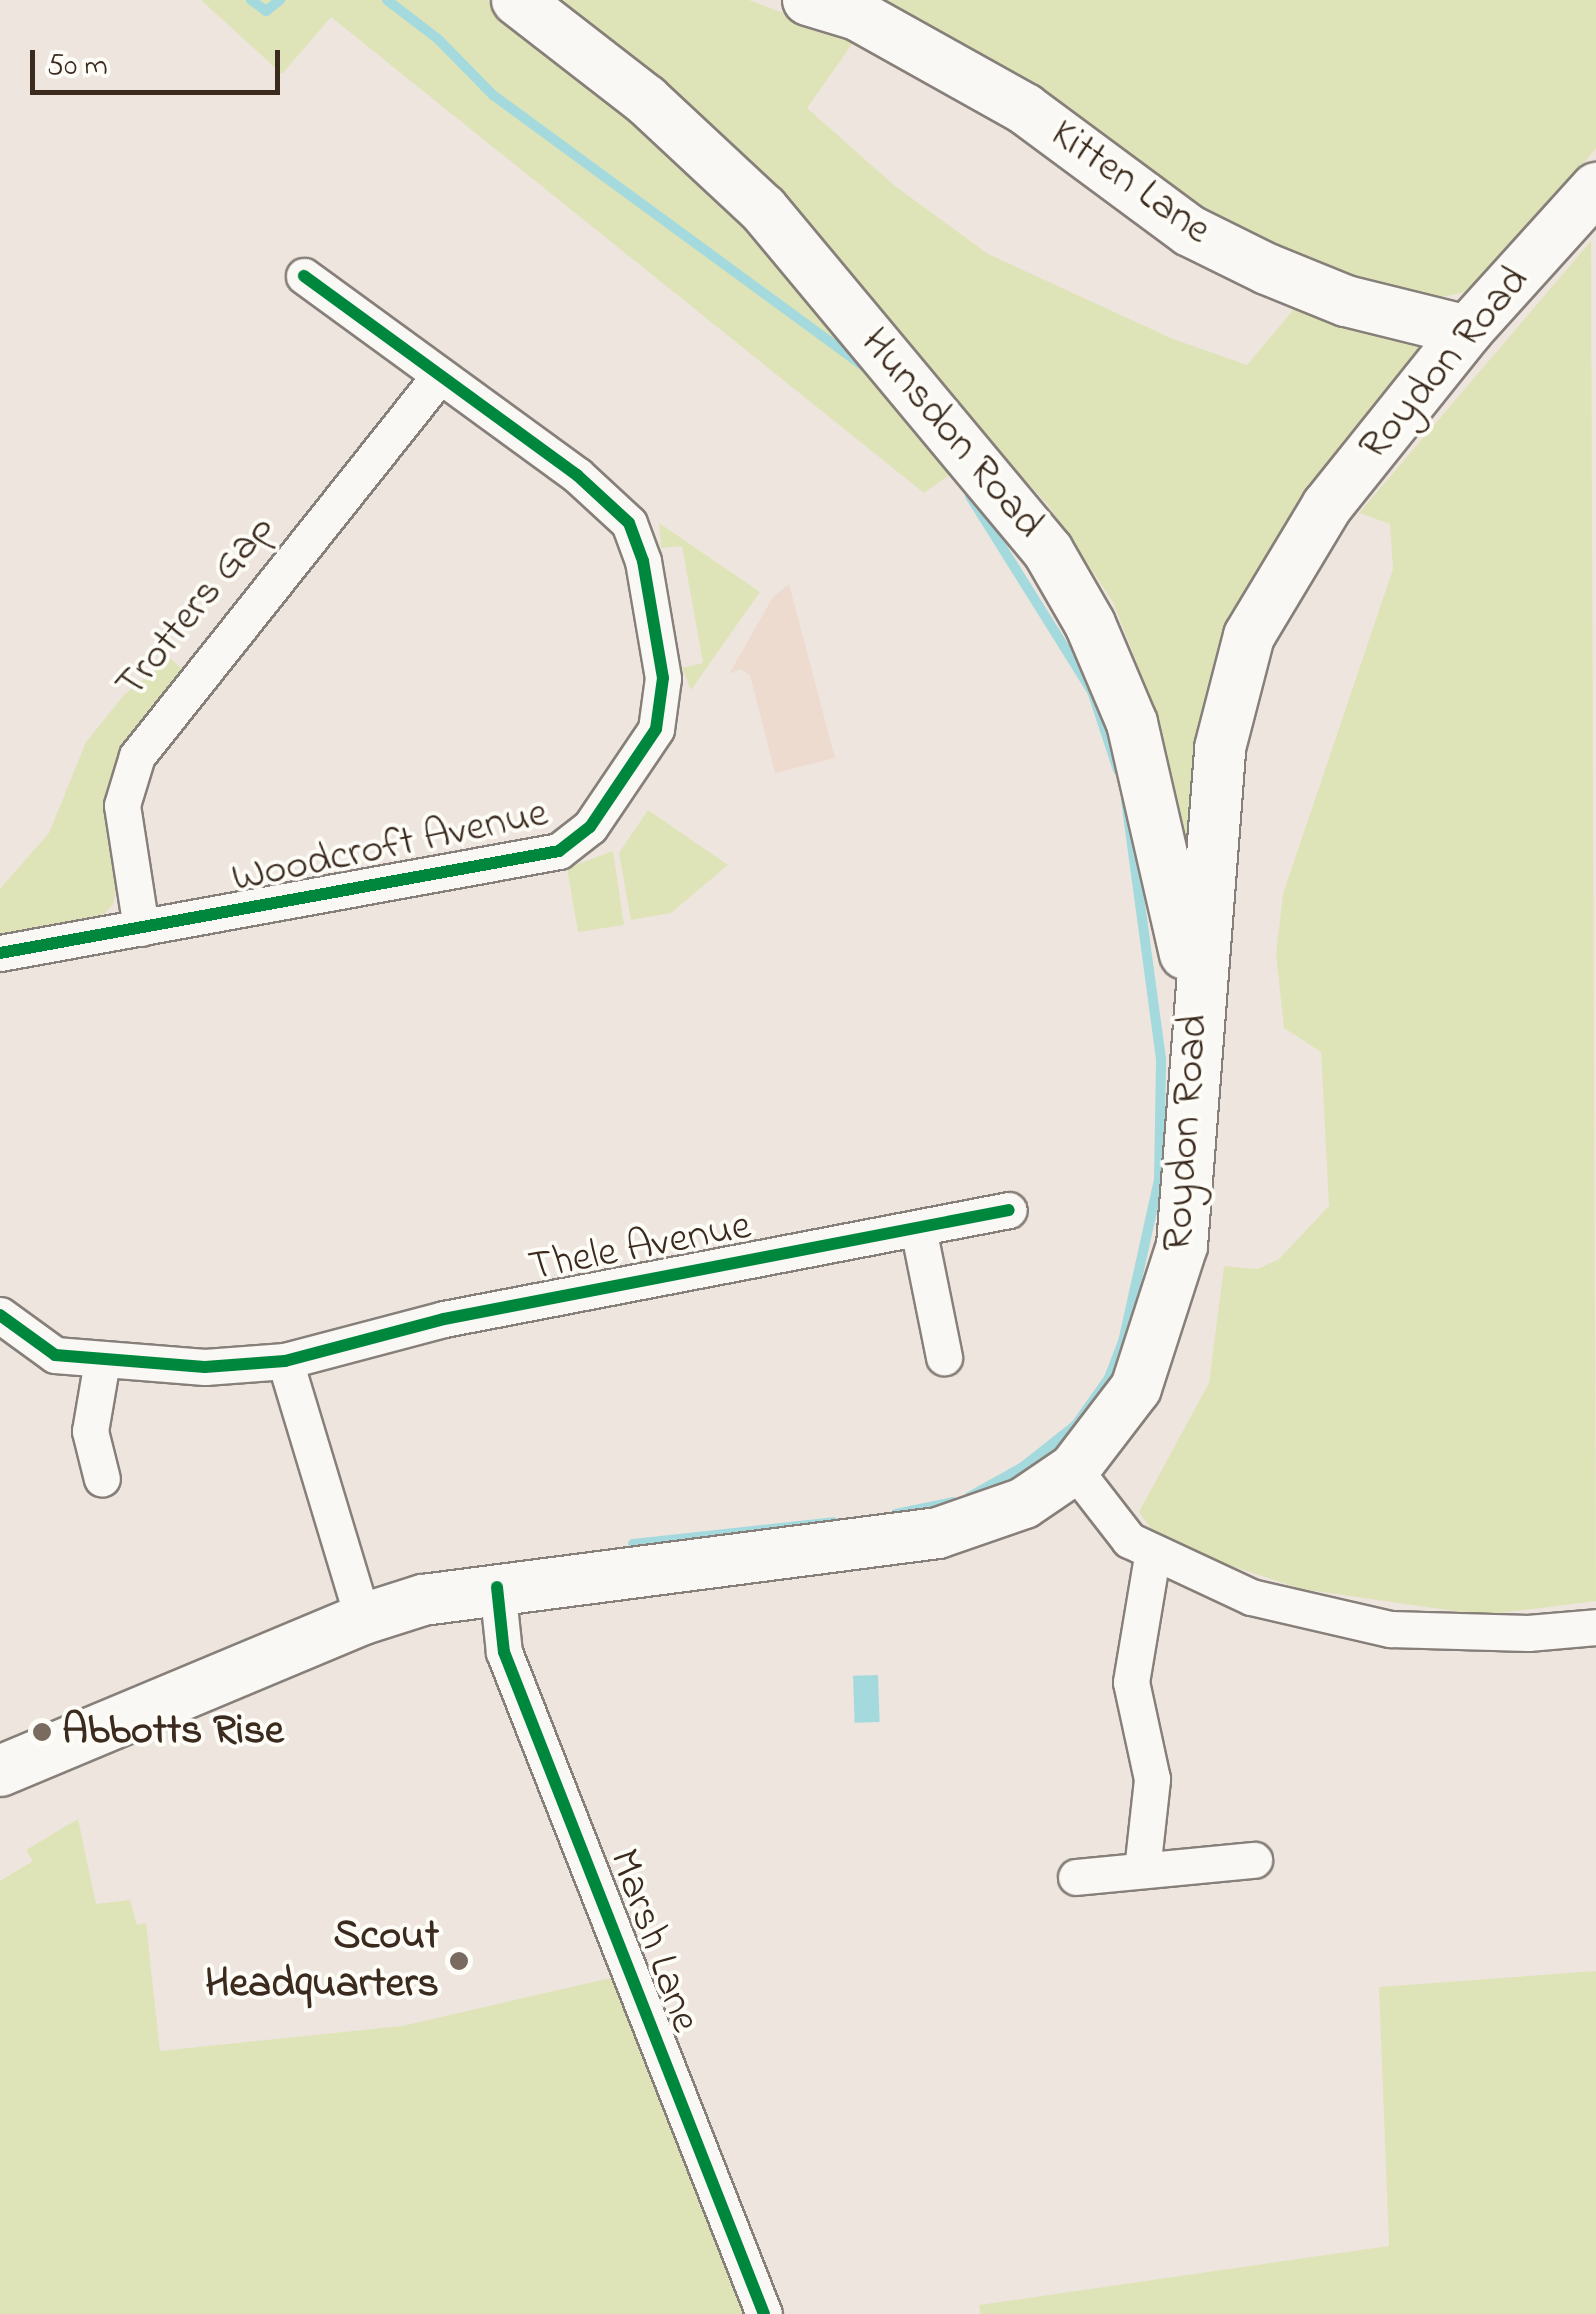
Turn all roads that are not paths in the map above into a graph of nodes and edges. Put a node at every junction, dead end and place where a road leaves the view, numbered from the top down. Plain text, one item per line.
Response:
1 (516, 0) edge
2 (808, 0) edge
3 (1596, 188) edge
4 (304, 276) dead end
5 (1467, 331) junction
6 (437, 379) junction
7 (142, 928) junction
8 (0, 953) edge
9 (1198, 986) junction
10 (1009, 1210) dead end
11 (918, 1228) junction
12 (0, 1315) edge
13 (944, 1358) dead end
14 (102, 1361) junction
15 (285, 1361) junction
16 (1074, 1469) junction
17 (102, 1479) dead end
18 (1152, 1556) junction
19 (497, 1587) junction
20 (363, 1618) junction
21 (1596, 1627) edge
22 (0, 1771) edge
23 (1254, 1860) dead end
24 (1142, 1870) junction
25 (1076, 1877) dead end
26 (764, 2314) edge

1 - 9 main road, Hunsdon Road
2 - 5 main road, Kitten Lane
3 - 5 main road, Roydon Road
4 - 6 street, Woodcroft Avenue
5 - 9 main road, Roydon Road
6 - 7 street, Trotters Gap
6 - 7 street, Woodcroft Avenue
7 - 8 street, Woodcroft Avenue
9 - 16 main road, Roydon Road
10 - 11 street, Thele Avenue
11 - 13 street
11 - 15 street, Thele Avenue
12 - 14 street
14 - 15 street
14 - 17 street
15 - 20 street
16 - 18 street
16 - 19 main road, Roydon Road
18 - 21 street
18 - 24 street
19 - 20 main road, Roydon Road
19 - 26 street, Marsh Lane
20 - 22 main road, Roydon Road
23 - 24 street
24 - 25 street

